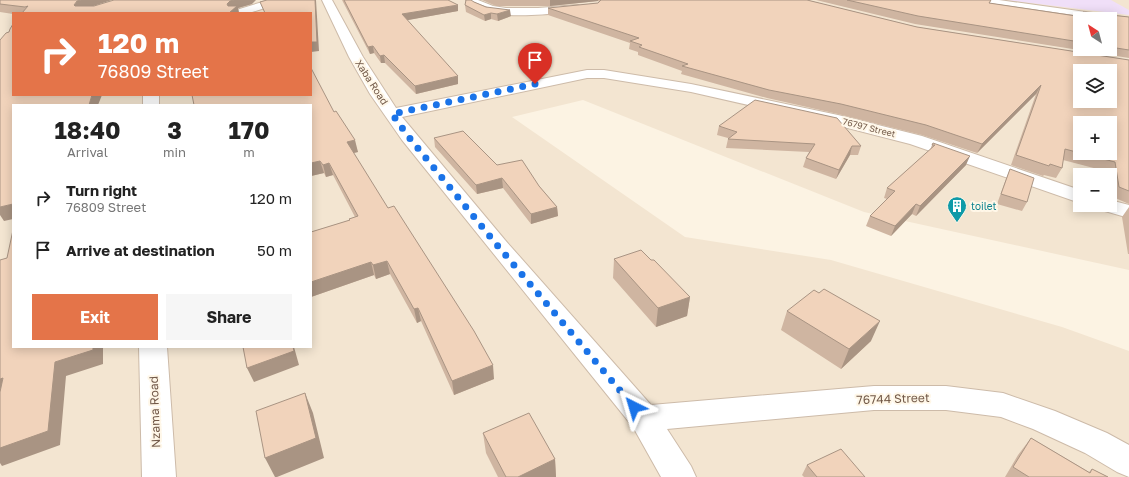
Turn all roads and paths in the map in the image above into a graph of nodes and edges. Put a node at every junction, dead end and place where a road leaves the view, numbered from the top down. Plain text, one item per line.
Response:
1 (280, 0) edge
2 (327, 0) edge
3 (471, 0) edge
4 (975, 0) edge
5 (591, 6) edge
6 (240, 12) edge
7 (1129, 21) edge
8 (392, 114) junction
9 (1073, 194) edge
10 (1117, 208) edge
11 (1129, 212) edge
12 (153, 348) edge
13 (644, 418) junction
14 (1129, 462) edge
15 (158, 477) edge
16 (679, 477) edge

1 - 6 street
2 - 8 street, Xaba Road
3 - 5 street
4 - 7 street
8 - 9 street, 76797 Street
8 - 13 street, Xaba Road
10 - 11 street
12 - 15 street, Nzama Road
13 - 14 street, 76744 Street
13 - 16 street, Xaba Road

